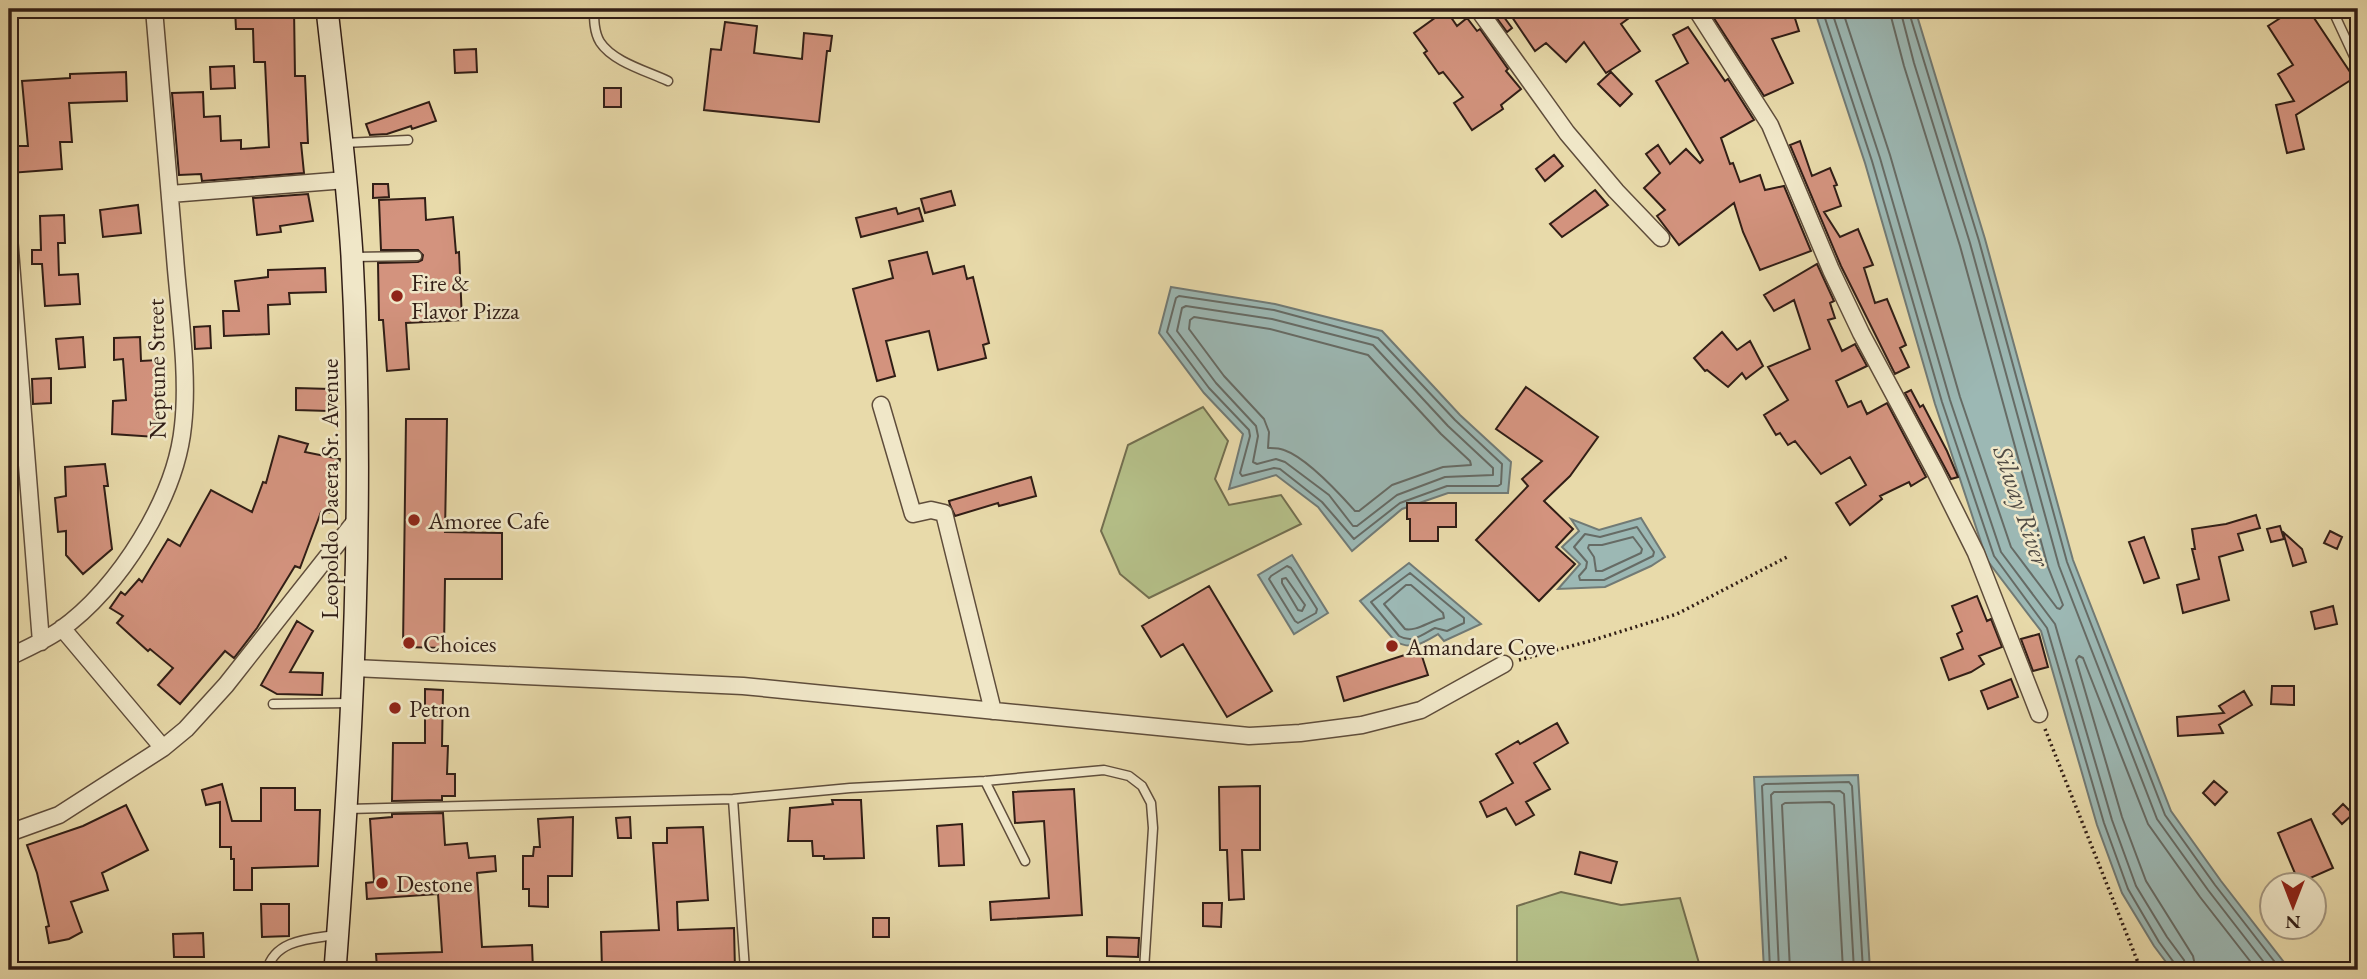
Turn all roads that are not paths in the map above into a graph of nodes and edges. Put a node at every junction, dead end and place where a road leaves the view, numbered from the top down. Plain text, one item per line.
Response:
1 (154, 9) edge
2 (327, 9) edge
3 (594, 9) edge
4 (1478, 9) edge
5 (1696, 9) edge
6 (2332, 9) edge
7 (2358, 65) edge
8 (668, 81) dead end
9 (408, 141) dead end
10 (342, 143) junction
11 (346, 180) junction
12 (170, 194) junction
13 (9, 237) edge
14 (1661, 238) dead end
15 (417, 256) dead end
16 (352, 257) junction
17 (881, 405) dead end
18 (357, 519) junction
19 (62, 628) junction
20 (41, 642) junction
21 (9, 657) edge
22 (1503, 664) road end
23 (354, 668) junction
24 (273, 704) dead end
25 (353, 704) junction
26 (993, 711) junction
27 (2039, 714) road end
28 (163, 748) junction
29 (985, 780) junction
30 (733, 799) junction
31 (348, 809) junction
32 (9, 833) edge
33 (1025, 862) dead end
34 (338, 934) junction
35 (267, 970) edge
36 (335, 970) edge
37 (745, 970) edge
38 (1144, 970) edge

1 - 12 street, Neptune Street
2 - 10 main road, Leopoldo Dacera Sr. Avenue
3 - 8 lane
4 - 14 street
5 - 27 street
6 - 7 lane
9 - 10 lane
10 - 11 main road, Leopoldo Dacera Sr. Avenue
11 - 12 street
11 - 16 main road, Leopoldo Dacera Sr. Avenue
12 - 19 street, Neptune Street
13 - 20 street
15 - 16 lane
16 - 18 main road, Leopoldo Dacera Sr. Avenue
17 - 26 street
18 - 23 main road, Leopoldo Dacera Sr. Avenue
18 - 28 street
19 - 20 street, Neptune Street
19 - 28 street
20 - 21 street, Neptune Street
22 - 26 street
23 - 25 main road, Leopoldo Dacera Sr. Avenue
23 - 26 street
24 - 25 lane
25 - 31 main road, Leopoldo Dacera Sr. Avenue
28 - 32 street
29 - 30 lane
29 - 33 lane
29 - 38 lane
30 - 31 lane
30 - 37 lane
31 - 34 main road, Leopoldo Dacera Sr. Avenue
34 - 35 lane
34 - 36 main road, Leopoldo Dacera Sr. Avenue

